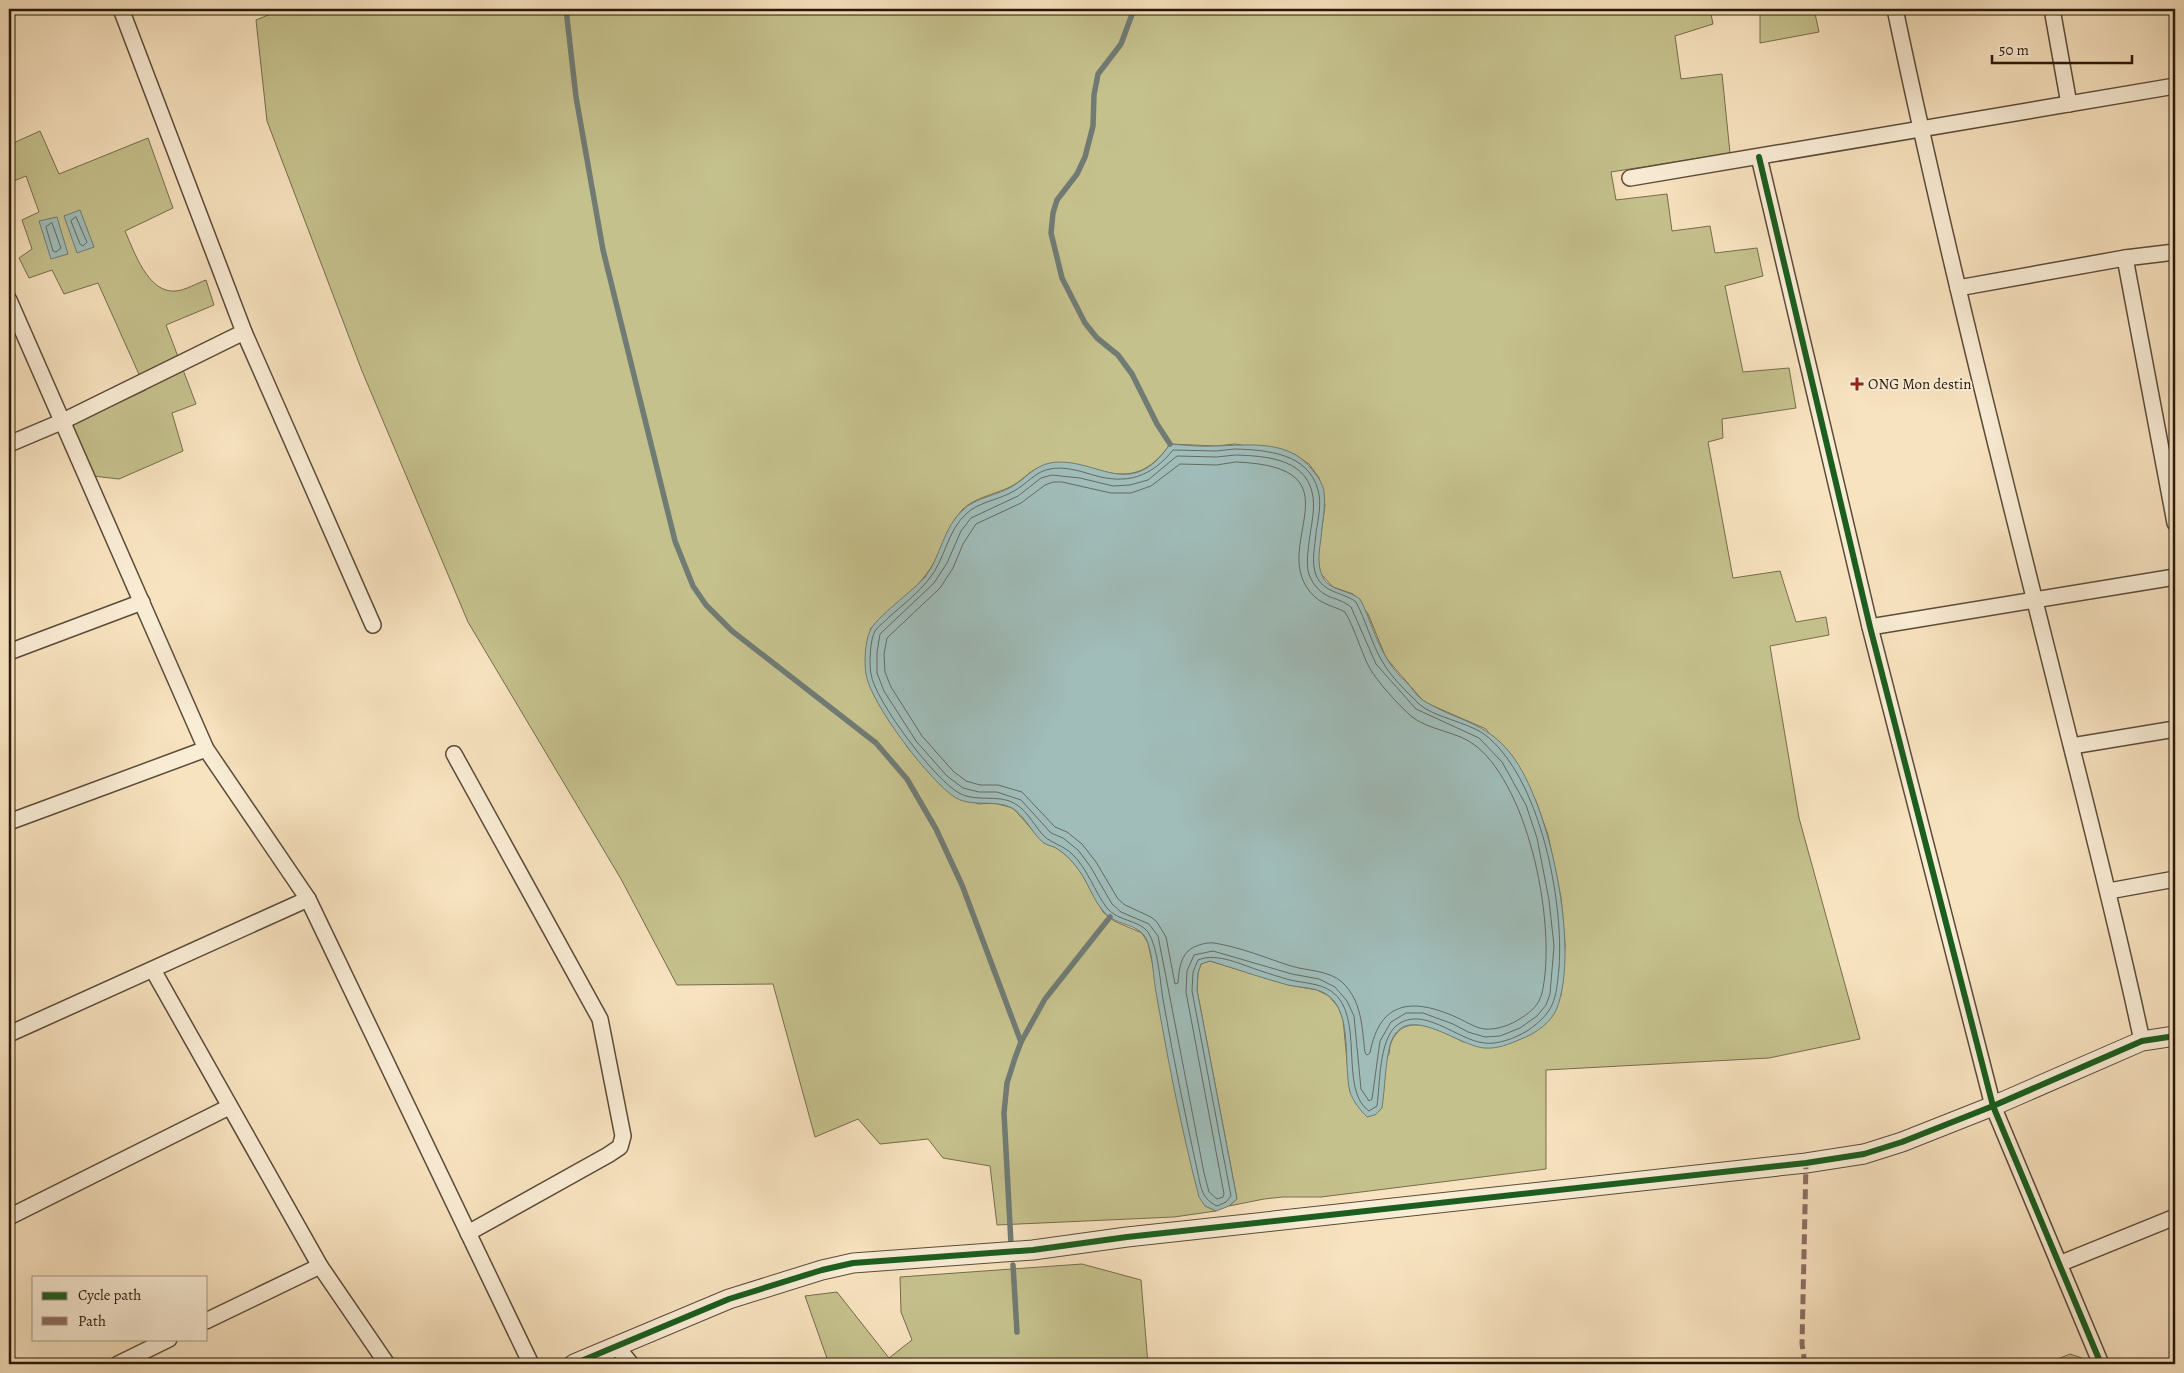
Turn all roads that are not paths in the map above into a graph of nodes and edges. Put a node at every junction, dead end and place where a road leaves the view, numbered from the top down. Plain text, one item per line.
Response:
1 (121, 9) edge
2 (1895, 9) edge
3 (2052, 9) edge
4 (2175, 86) edge
5 (2069, 104) junction
6 (1921, 130) junction
7 (1759, 157) junction
8 (1630, 178) dead end
9 (2175, 252) edge
10 (2125, 258) junction
11 (1958, 288) junction
12 (9, 300) edge
13 (244, 332) junction
14 (61, 422) junction
15 (9, 444) edge
16 (2175, 523) edge
17 (2175, 578) edge
18 (2036, 601) junction
19 (142, 602) junction
20 (373, 625) dead end
21 (1870, 627) junction
22 (9, 652) edge
23 (2175, 729) edge
24 (2072, 746) junction
25 (206, 749) junction
26 (454, 754) dead end
27 (9, 822) edge
28 (2175, 880) edge
29 (2109, 891) junction
30 (308, 899) junction
31 (153, 970) junction
32 (9, 1034) edge
33 (2175, 1036) edge
34 (2142, 1041) junction
35 (1993, 1106) junction
36 (229, 1107) junction
37 (9, 1217) edge
38 (2175, 1217) edge
39 (468, 1233) junction
40 (2059, 1264) junction
41 (320, 1266) junction
42 (208, 1320) edge
43 (167, 1340) edge
44 (617, 1348) junction
45 (118, 1364) edge
46 (387, 1364) edge
47 (531, 1364) edge
48 (574, 1364) edge
49 (631, 1364) edge
50 (2101, 1364) edge

1 - 13 street
2 - 6 street
3 - 5 street
4 - 5 street
5 - 6 street
6 - 7 street
6 - 11 street
7 - 8 street
7 - 21 street
9 - 10 street
10 - 11 street
10 - 16 street
11 - 18 street
12 - 14 street
13 - 14 street
13 - 20 street
14 - 15 street
14 - 19 street
17 - 18 street
18 - 21 street
18 - 24 street
19 - 22 street
19 - 25 street
21 - 35 street
23 - 24 street
24 - 29 street
25 - 27 street
25 - 30 street
26 - 39 street
28 - 29 street
29 - 34 street
30 - 31 street
30 - 39 street
31 - 32 street
31 - 36 street
33 - 34 street
34 - 35 street
35 - 40 street
35 - 44 street
36 - 37 street
36 - 41 street
38 - 40 street
39 - 47 street
40 - 50 street
41 - 42 street
41 - 46 street
43 - 45 street
44 - 48 street
44 - 49 street

